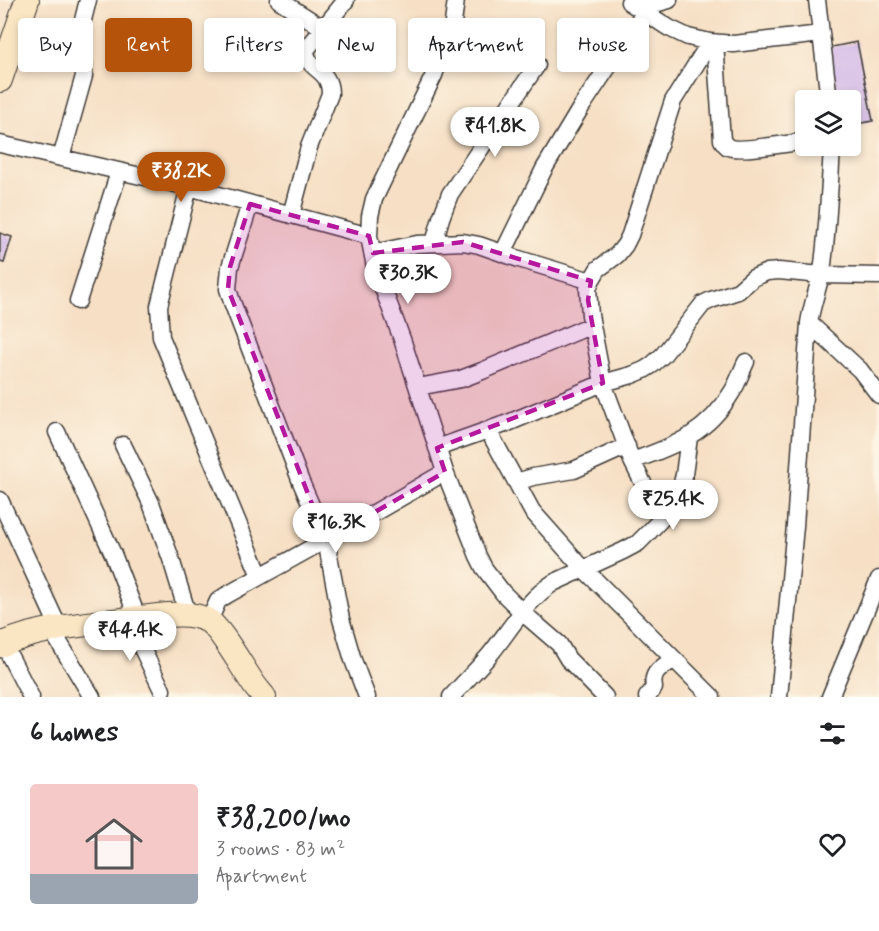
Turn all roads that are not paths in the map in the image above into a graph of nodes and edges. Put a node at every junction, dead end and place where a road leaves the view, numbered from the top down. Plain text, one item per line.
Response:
1 (27, 0) edge
2 (88, 0) edge
3 (279, 0) edge
4 (346, 0) edge
5 (456, 0) edge
6 (669, 0) edge
7 (817, 0) edge
8 (624, 1) edge
9 (644, 13) junction
10 (331, 18) edge
11 (316, 24) edge
12 (821, 34) junction
13 (316, 37) edge
14 (713, 43) junction
15 (316, 68) edge
16 (320, 72) edge
17 (532, 72) edge
18 (0, 80) edge
19 (828, 90) edge
20 (795, 142) edge
21 (0, 144) edge
22 (831, 156) edge
23 (61, 158) junction
24 (119, 172) junction
25 (189, 187) junction
26 (250, 204) junction
27 (291, 215) junction
28 (369, 236) junction
29 (434, 243) junction
30 (373, 253) junction
31 (502, 253) junction
32 (821, 275) junction
33 (879, 276) edge
34 (591, 281) junction
35 (78, 301) dead end
36 (809, 323) junction
37 (592, 325) junction
38 (746, 362) dead end
39 (603, 383) junction
40 (418, 387) junction
41 (879, 395) edge
42 (488, 430) junction
43 (57, 432) dead end
44 (689, 437) junction
45 (123, 445) dead end
46 (437, 448) junction
47 (630, 454) junction
48 (445, 472) junction
49 (516, 482) junction
50 (0, 500) edge
51 (668, 512) junction
52 (326, 540) junction
53 (584, 568) junction
54 (260, 576) junction
55 (879, 579) edge
56 (522, 612) junction
57 (199, 618) junction
58 (133, 619) junction
59 (55, 628) junction
60 (2, 644) edge
61 (674, 659) junction
62 (162, 690) dead end
63 (31, 697) edge
64 (93, 697) edge
65 (264, 697) edge
66 (367, 697) edge
67 (451, 697) edge
68 (605, 697) edge
69 (647, 697) edge
70 (712, 697) edge
71 (779, 697) edge
72 (830, 697) edge

1 - 18 street
2 - 23 street
3 - 11 street
4 - 10 street
5 - 28 street
6 - 8 street
7 - 12 street
8 - 9 street
9 - 14 street
9 - 31 street
12 - 14 street
12 - 19 street
13 - 15 street
14 - 20 street
14 - 34 street
16 - 27 street
17 - 29 street
21 - 23 street
22 - 32 street
23 - 24 street
24 - 25 street
24 - 35 street
25 - 26 street
25 - 54 street
26 - 27 street
26 - 52 street
27 - 28 street
28 - 30 street
29 - 30 street
29 - 31 street
30 - 40 street
31 - 34 street
32 - 33 street
32 - 36 street
32 - 39 street
34 - 37 street
36 - 41 street
36 - 71 street
37 - 39 street
37 - 40 street
38 - 44 street
39 - 42 street
39 - 47 street
40 - 46 street
42 - 46 street
42 - 49 street
43 - 58 street
44 - 47 street
44 - 51 street
45 - 57 street
46 - 48 street
47 - 49 street
47 - 51 street
48 - 52 street
48 - 56 street
49 - 53 street
50 - 59 street
51 - 53 street
52 - 54 street
52 - 66 street
53 - 56 street
53 - 61 street
54 - 57 street
55 - 72 street
56 - 67 street
56 - 68 street
57 - 58 street
57 - 65 street
58 - 59 street
58 - 62 street
59 - 60 street
59 - 64 street
60 - 63 street
61 - 69 street
61 - 70 street

